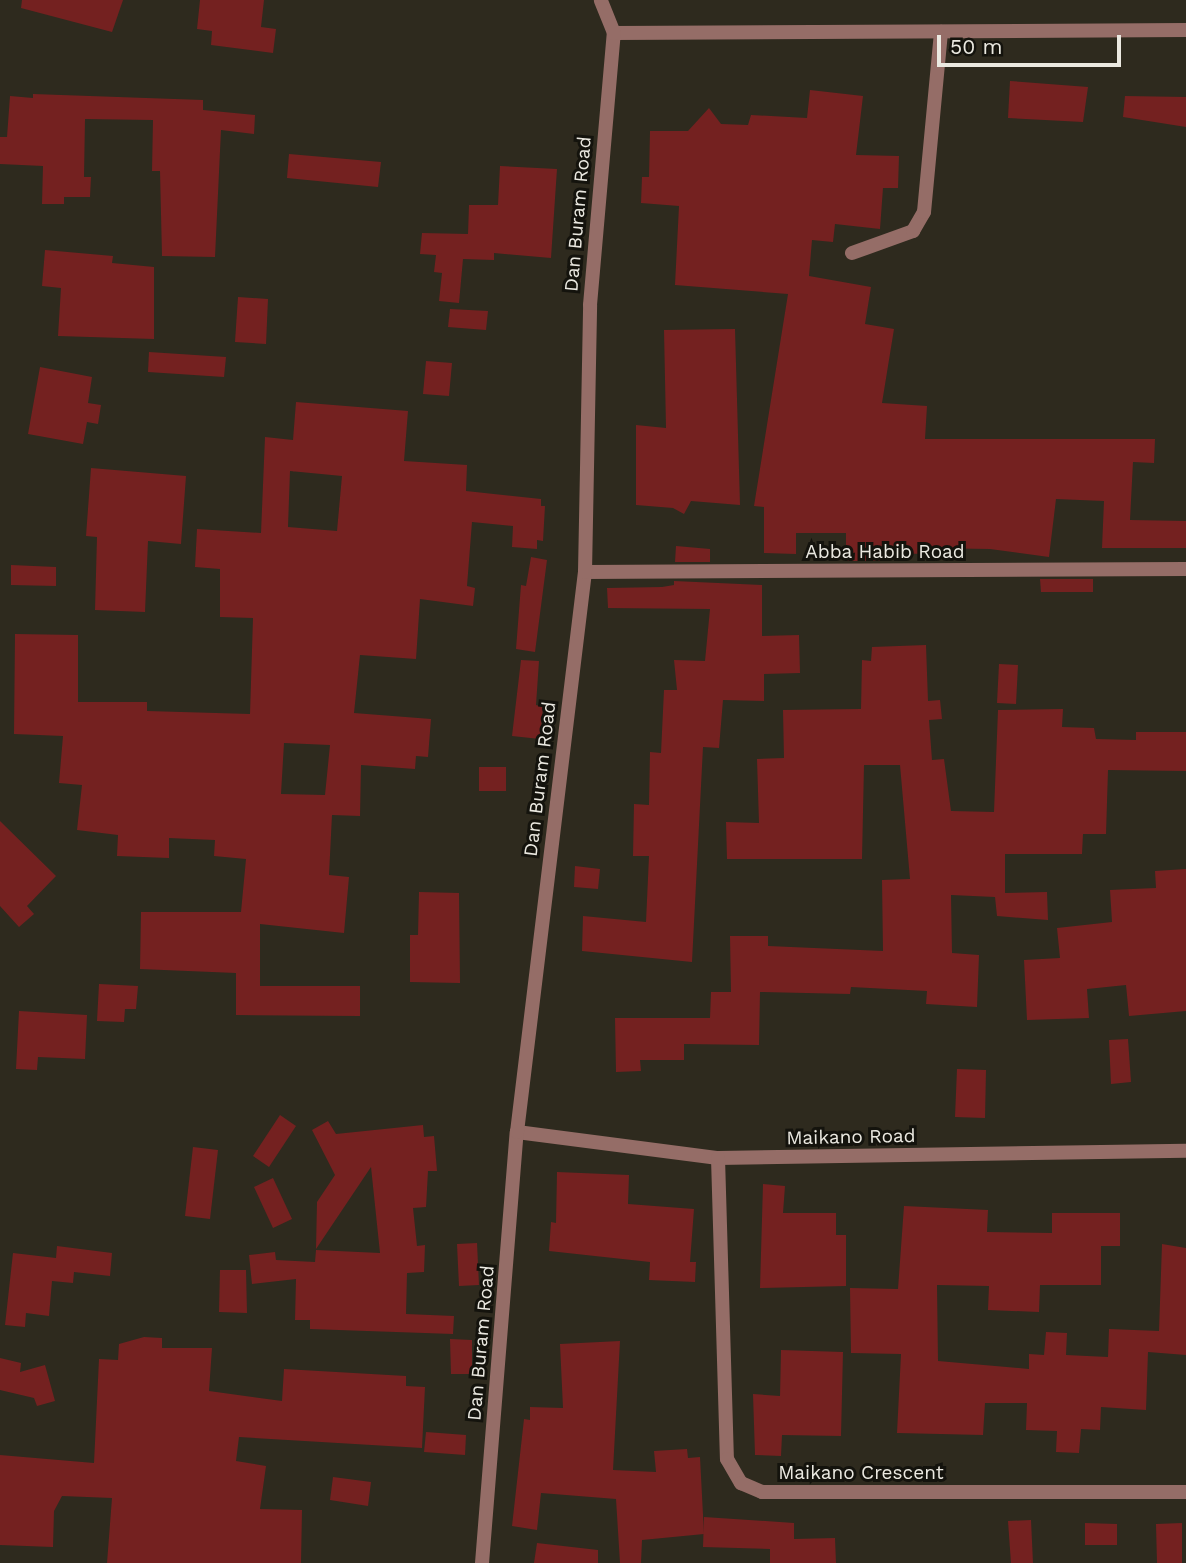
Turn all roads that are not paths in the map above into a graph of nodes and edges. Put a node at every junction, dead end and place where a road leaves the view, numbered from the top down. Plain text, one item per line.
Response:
1 (601, 0) edge
2 (1186, 30) edge
3 (941, 32) junction
4 (614, 33) junction
5 (852, 253) dead end
6 (1186, 569) edge
7 (585, 572) junction
8 (517, 1132) junction
9 (1186, 1151) edge
10 (718, 1158) junction
11 (1186, 1492) edge
12 (482, 1563) edge

1 - 4 street, Dan Buram Road
2 - 3 street
3 - 4 street
3 - 5 street
4 - 7 street, Dan Buram Road
6 - 7 street, Abba Habib Road
7 - 8 street, Dan Buram Road
8 - 10 street, Maikano Road
8 - 12 street, Dan Buram Road
9 - 10 street, Maikano Road
10 - 11 street, Maikano Crescent

